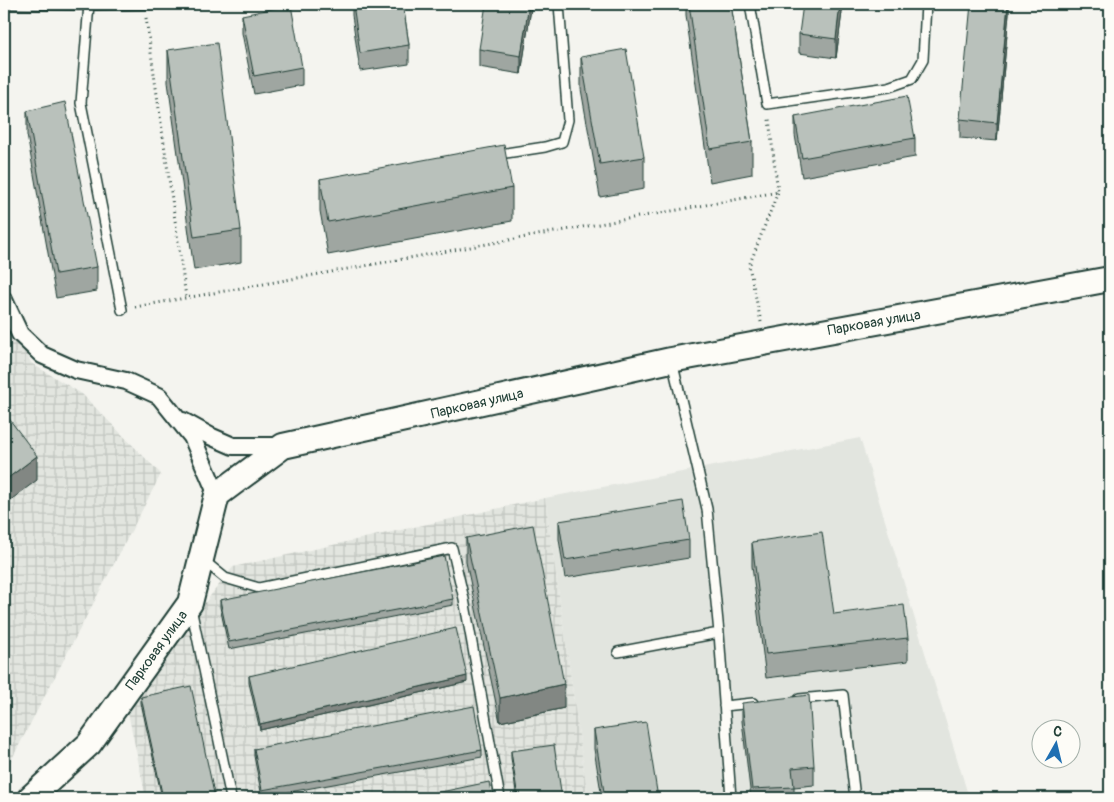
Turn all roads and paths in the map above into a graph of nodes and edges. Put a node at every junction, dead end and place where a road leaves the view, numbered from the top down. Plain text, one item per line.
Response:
1 (7, 4) edge
2 (147, 4) edge
3 (559, 4) edge
4 (750, 4) edge
5 (926, 4) edge
6 (89, 5) edge
7 (767, 104) junction
8 (486, 156) edge
9 (778, 192) junction
10 (1110, 279) edge
11 (186, 297) junction
12 (4, 300) edge
13 (122, 310) joint
14 (766, 342) junction
15 (671, 360) junction
16 (176, 417) junction
17 (283, 446) junction
18 (217, 495) junction
19 (201, 558) junction
20 (190, 603) junction
21 (719, 633) junction
22 (618, 652) dead end
23 (793, 699) edge
24 (763, 702) edge
25 (724, 706) junction
26 (30, 798) edge
27 (231, 798) edge
28 (500, 798) edge
29 (731, 798) edge
30 (855, 798) edge

1 - 6 lane
2 - 6 lane
2 - 11 path
3 - 8 lane
4 - 7 lane
5 - 7 lane
6 - 13 lane
7 - 9 path
9 - 11 path
9 - 14 path
10 - 14 street, Парковая улица
11 - 13 path
12 - 16 street
14 - 15 street, Парковая улица
15 - 17 street, Парковая улица
15 - 21 lane
16 - 17 street
16 - 18 street
17 - 18 street, Парковая улица
18 - 19 street, Парковая улица
19 - 20 street, Парковая улица
19 - 28 lane
20 - 26 street, Парковая улица
20 - 27 lane
21 - 22 lane
21 - 25 lane
23 - 30 lane
24 - 25 lane
25 - 29 lane

